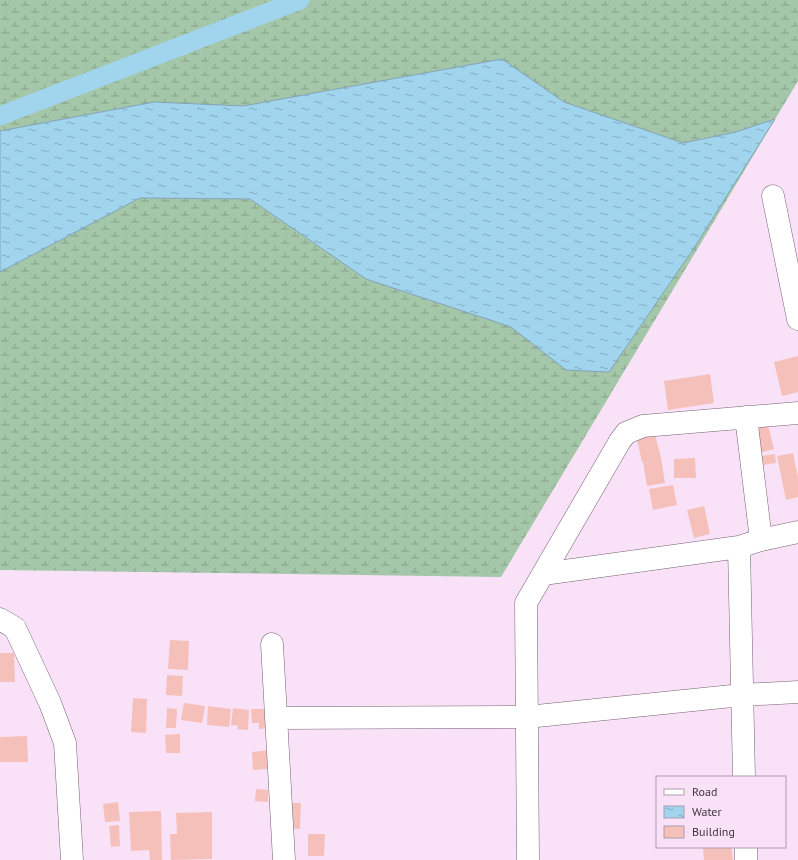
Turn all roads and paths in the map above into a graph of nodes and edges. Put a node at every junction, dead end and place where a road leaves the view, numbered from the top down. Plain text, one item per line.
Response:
1 (773, 196) dead end
2 (798, 318) edge
3 (798, 413) edge
4 (746, 416) junction
5 (798, 532) edge
6 (761, 540) junction
7 (739, 548) junction
8 (544, 574) junction
9 (0, 618) edge
10 (272, 644) dead end
11 (798, 692) edge
12 (742, 695) junction
13 (526, 717) junction
14 (276, 718) junction
15 (744, 776) edge
16 (746, 848) edge
17 (72, 860) edge
18 (284, 860) edge
19 (528, 860) edge
20 (746, 860) edge

1 - 2 street
3 - 4 street
4 - 6 street
4 - 8 street
5 - 6 street
6 - 7 street
7 - 8 street
7 - 12 street
8 - 13 street
9 - 17 street
10 - 14 street
11 - 12 street
12 - 13 street
12 - 15 street
13 - 14 street
13 - 19 street
14 - 18 street
16 - 20 street

